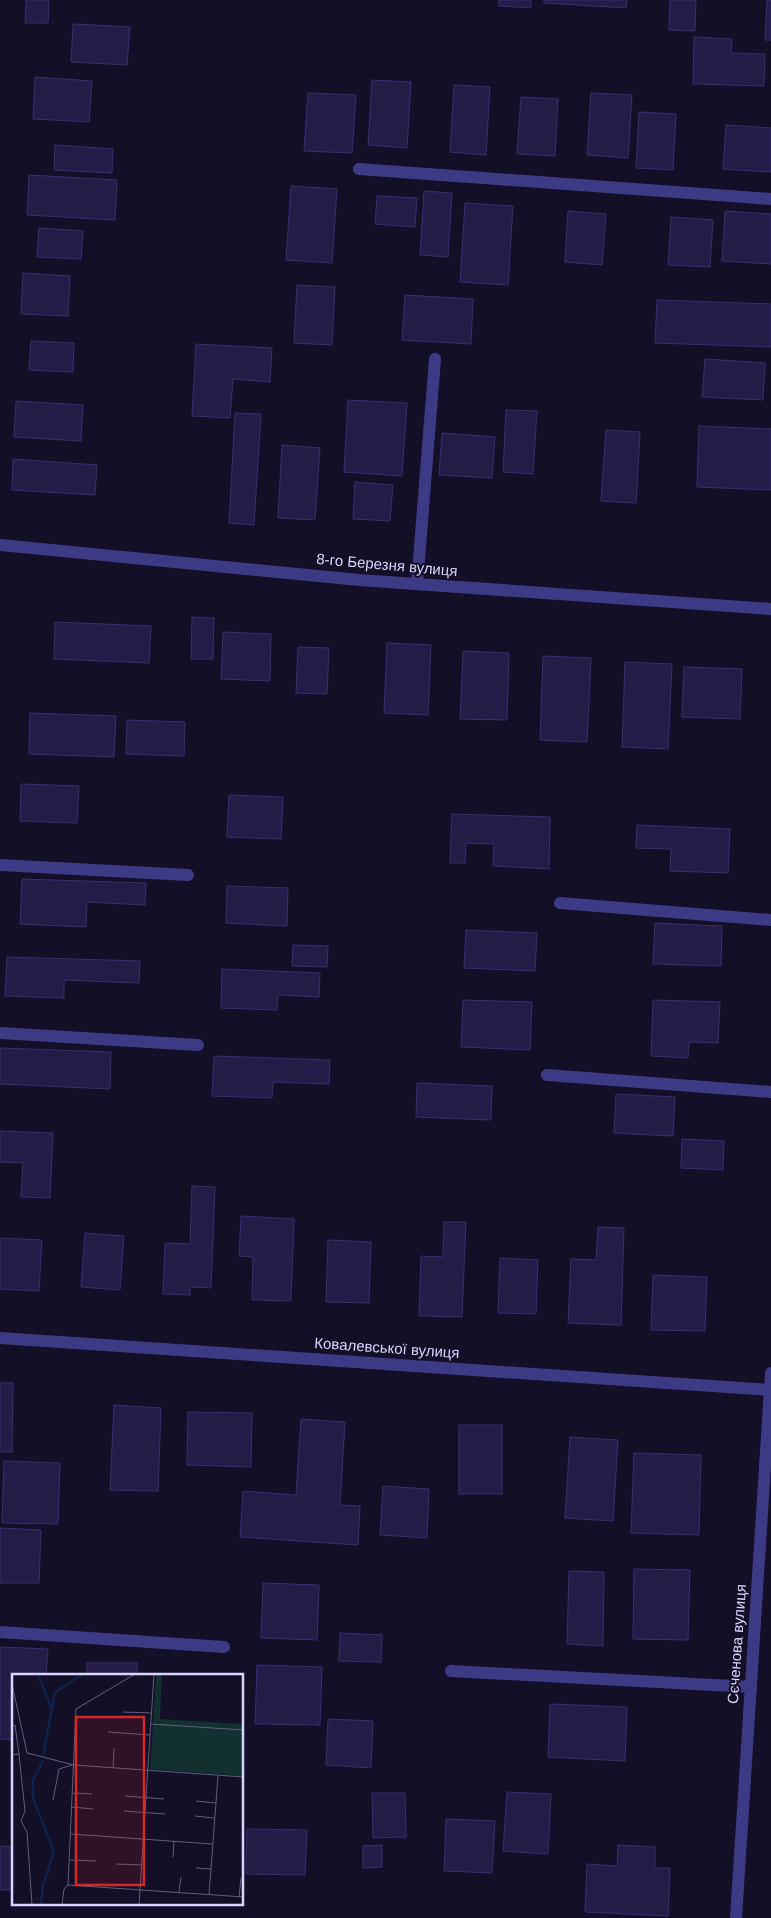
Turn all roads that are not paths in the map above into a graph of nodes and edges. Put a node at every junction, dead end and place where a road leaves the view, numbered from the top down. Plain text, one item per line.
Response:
1 (359, 169) dead end
2 (771, 199) edge
3 (435, 359) dead end
4 (0, 545) edge
5 (417, 584) junction
6 (771, 609) edge
7 (0, 865) edge
8 (188, 875) dead end
9 (560, 903) dead end
10 (771, 920) edge
11 (0, 1033) edge
12 (198, 1045) dead end
13 (547, 1074) dead end
14 (771, 1092) edge
15 (0, 1338) edge
16 (771, 1373) edge
17 (770, 1390) edge
18 (0, 1632) edge
19 (224, 1647) dead end
20 (451, 1672) dead end
21 (751, 1687) junction
22 (736, 1918) edge

1 - 2 street
3 - 5 street
4 - 5 street, 8-го Березня вулиця
5 - 6 street, 8-го Березня вулиця
7 - 8 street
9 - 10 street
11 - 12 street
13 - 14 street
15 - 17 street, Ковалевської вулиця
16 - 17 street, Сєченова вулиця
17 - 21 street, Сєченова вулиця
18 - 19 street
20 - 21 street
21 - 22 street, Сєченова вулиця

